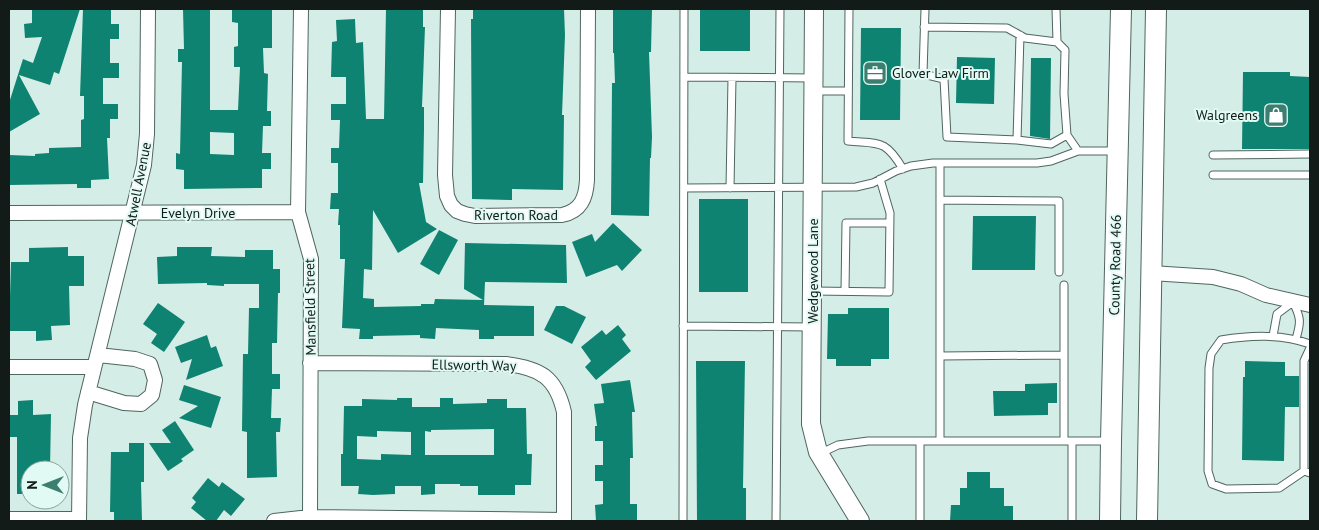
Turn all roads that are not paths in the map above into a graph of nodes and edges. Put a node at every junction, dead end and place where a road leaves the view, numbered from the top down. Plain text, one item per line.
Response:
1 (148, 9) edge
2 (301, 9) edge
3 (448, 9) edge
4 (588, 9) edge
5 (684, 9) edge
6 (780, 9) edge
7 (814, 9) edge
8 (849, 9) edge
9 (925, 9) edge
10 (1056, 9) edge
11 (1122, 9) edge
12 (1156, 9) edge
13 (924, 27) junction
14 (1020, 35) junction
15 (1057, 42) junction
16 (684, 77) junction
17 (732, 78) junction
18 (779, 78) junction
19 (813, 84) junction
20 (848, 91) junction
21 (1067, 135) junction
22 (1017, 140) junction
23 (1078, 151) junction
24 (1118, 151) junction
25 (1213, 154) dead end
26 (1310, 154) edge
27 (940, 163) junction
28 (903, 169) junction
29 (1310, 174) edge
30 (1213, 175) dead end
31 (880, 179) junction
32 (684, 188) junction
33 (730, 188) junction
34 (778, 188) junction
35 (813, 188) junction
36 (940, 200) junction
37 (298, 212) junction
38 (9, 213) edge
39 (133, 213) junction
40 (890, 223) junction
41 (1059, 272) dead end
42 (1151, 273) junction
43 (1064, 285) dead end
44 (813, 291) junction
45 (845, 291) junction
46 (1294, 302) junction
47 (1310, 305) edge
48 (683, 326) junction
49 (777, 327) junction
50 (813, 327) junction
51 (1273, 336) junction
52 (1296, 339) junction
53 (1310, 346) edge
54 (1064, 355) junction
55 (940, 356) junction
56 (96, 361) junction
57 (310, 363) junction
58 (9, 367) edge
59 (88, 392) junction
60 (920, 441) junction
61 (940, 441) junction
62 (1064, 441) junction
63 (1072, 441) junction
64 (1111, 441) junction
65 (819, 454) junction
66 (1307, 472) edge
67 (310, 517) junction
68 (855, 518) edge
69 (9, 519) edge
70 (79, 520) edge
71 (564, 520) edge
72 (274, 521) edge
73 (683, 521) edge
74 (776, 521) edge
75 (920, 521) edge
76 (1072, 521) edge
77 (1110, 521) edge
78 (1147, 521) edge

1 - 39 street, Atwell Avenue
2 - 37 street, Mansfield Street
3 - 4 street, Riverton Road
5 - 16 lane
6 - 18 lane
7 - 19 street, Wedgewood Lane
8 - 20 lane
9 - 13 lane
10 - 15 lane
11 - 24 main road, County Road 466
12 - 42 main road
13 - 14 lane
13 - 22 lane
14 - 15 lane
14 - 22 lane
15 - 21 lane
16 - 17 lane
16 - 32 lane
17 - 18 lane
17 - 33 lane
18 - 19 lane
18 - 34 lane
19 - 20 lane
19 - 35 street, Wedgewood Lane
20 - 28 lane
21 - 22 lane
21 - 23 lane
23 - 24 lane
23 - 27 lane
24 - 64 main road, County Road 466
25 - 26 lane
27 - 28 lane
27 - 36 lane
28 - 31 lane
29 - 30 lane
31 - 35 lane
31 - 40 lane
32 - 33 lane
32 - 48 lane
33 - 34 lane
34 - 35 lane
34 - 49 lane
35 - 44 street, Wedgewood Lane
36 - 41 lane
36 - 55 lane
37 - 39 street, Evelyn Drive
37 - 57 street, Mansfield Street
38 - 39 street, Evelyn Drive
39 - 56 street, Atwell Avenue
40 - 45 lane
40 - 45 lane
42 - 46 street
42 - 78 main road
43 - 54 lane
44 - 45 lane
44 - 50 street, Wedgewood Lane
46 - 47 street
46 - 51 lane
46 - 52 lane
48 - 49 lane
48 - 73 lane
49 - 50 lane
49 - 74 lane
50 - 65 street, Wedgewood Lane
51 - 52 lane
51 - 66 lane
52 - 53 lane
53 - 66 lane
54 - 55 lane
54 - 62 lane
55 - 61 lane
56 - 58 street
56 - 59 street, Atwell Avenue
56 - 59 street
57 - 67 street, Mansfield Street
57 - 71 street, Ellsworth Way
59 - 70 street, Atwell Avenue
60 - 61 lane
60 - 65 lane
60 - 75 lane
61 - 62 lane
62 - 63 lane
63 - 64 lane
63 - 76 lane
64 - 77 main road, County Road 466
65 - 68 street, Wedgewood Lane
67 - 71 street
67 - 72 street
69 - 70 street

